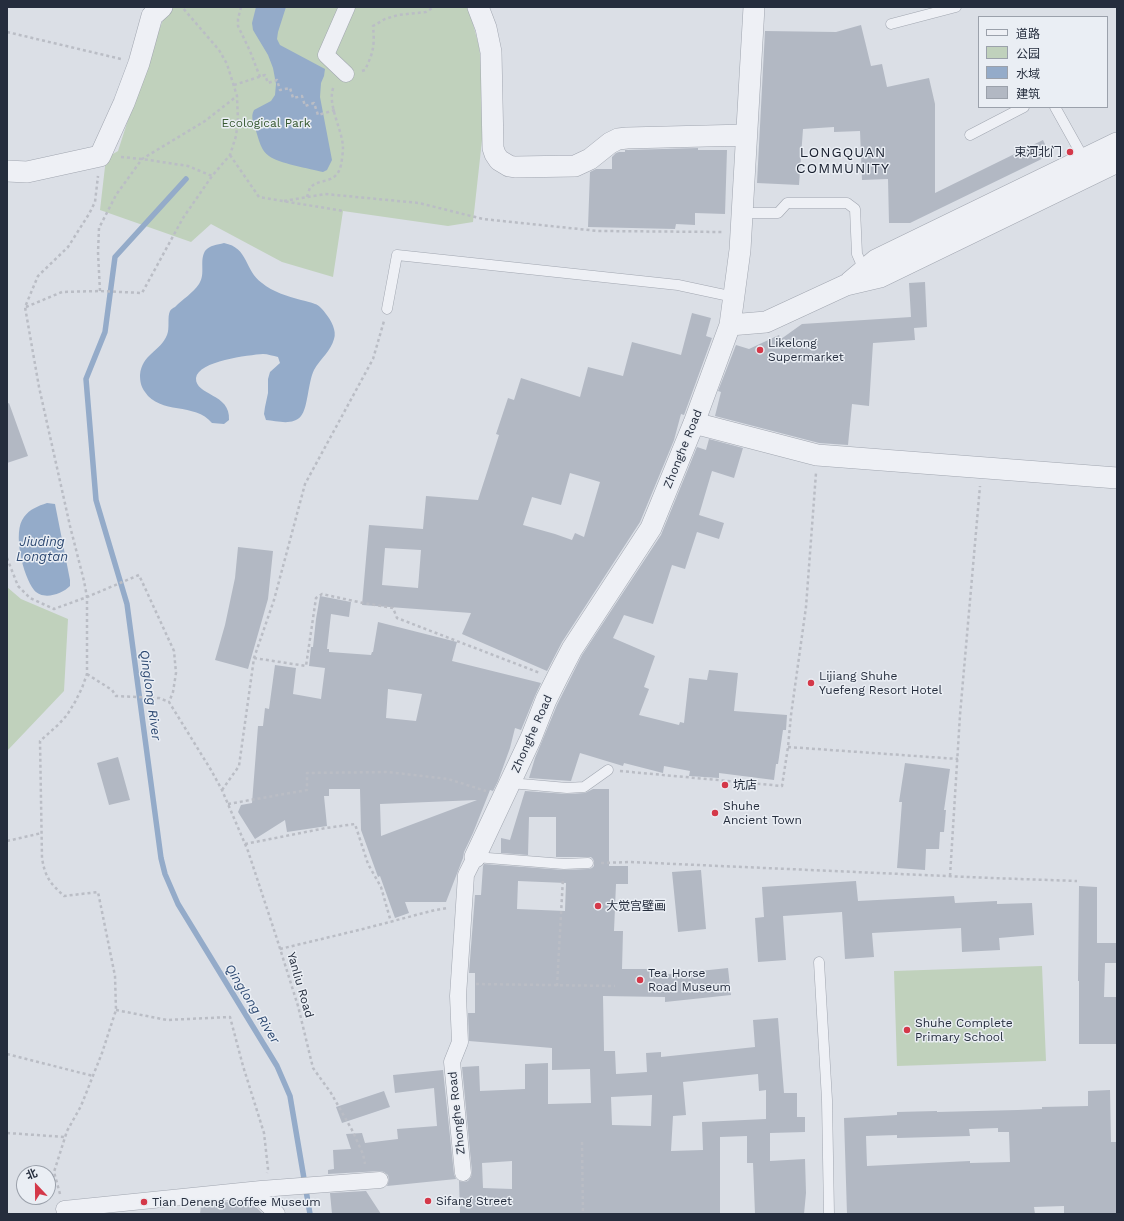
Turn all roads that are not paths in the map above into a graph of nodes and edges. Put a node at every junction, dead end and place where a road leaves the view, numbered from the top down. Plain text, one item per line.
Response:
1 (162, 7) edge
2 (347, 7) edge
3 (478, 7) edge
4 (754, 7) edge
5 (956, 7) edge
6 (891, 24) dead end
7 (346, 74) road end
8 (1022, 108) edge
9 (1055, 108) edge
10 (746, 135) junction
11 (970, 135) dead end
12 (1117, 143) edge
13 (1084, 159) junction
14 (1117, 162) edge
15 (7, 171) edge
16 (741, 223) junction
17 (864, 270) junction
18 (846, 285) junction
19 (734, 297) junction
20 (387, 309) road end
21 (730, 325) junction
22 (694, 423) junction
23 (1117, 478) edge
24 (608, 770) road end
25 (507, 790) junction
26 (475, 857) junction
27 (588, 864) road end
28 (819, 962) dead end
29 (463, 1173) dead end
30 (374, 1180) road end
31 (260, 1190) junction
32 (64, 1209) road end
33 (277, 1214) edge
34 (829, 1214) edge

1 - 15 street
2 - 7 street
3 - 10 street
4 - 10 street, Zhonghe Road
5 - 6 lane
8 - 11 lane
9 - 13 lane
10 - 16 street, Zhonghe Road
12 - 13 street
13 - 17 street
14 - 18 street
16 - 17 lane
16 - 19 street, Zhonghe Road
17 - 18 street
18 - 21 street
19 - 20 lane
19 - 21 street, Zhonghe Road
21 - 22 street, Zhonghe Road
22 - 23 street
22 - 25 street, Zhonghe Road
24 - 25 lane
25 - 26 street, Zhonghe Road
26 - 27 lane
26 - 29 street, Zhonghe Road
28 - 34 lane
30 - 31 street
31 - 32 street
31 - 33 street

